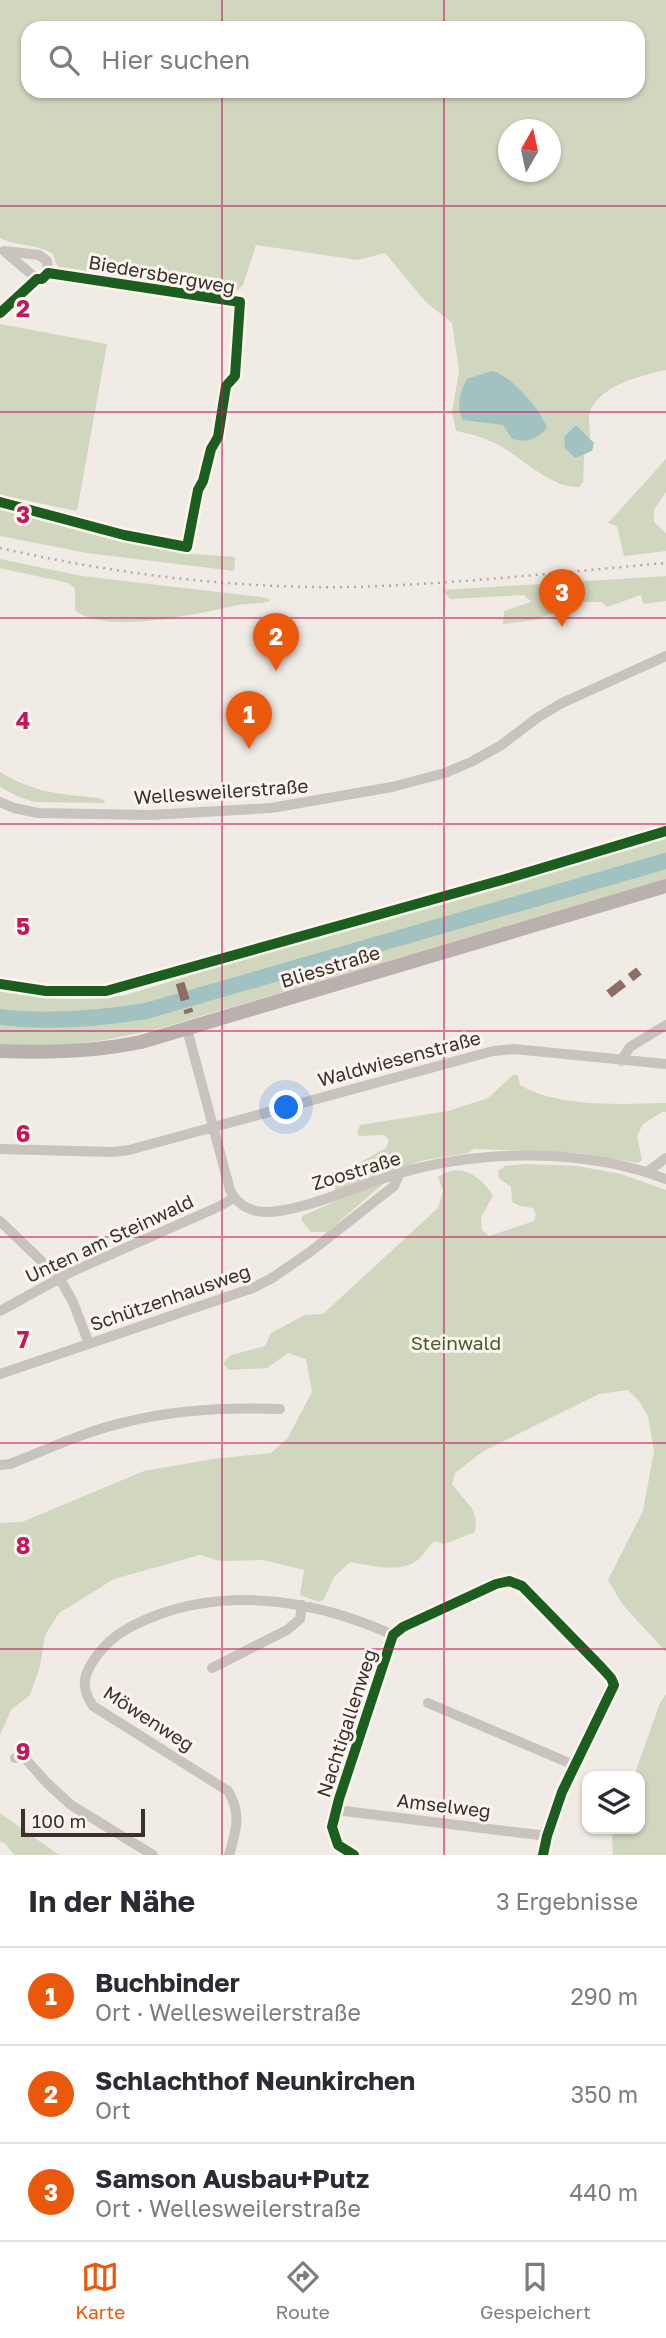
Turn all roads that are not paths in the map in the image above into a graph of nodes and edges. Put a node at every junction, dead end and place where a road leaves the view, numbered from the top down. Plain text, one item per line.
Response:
1 (2, 249) edge
2 (48, 273) junction
3 (37, 279) junction
4 (0, 313) edge
5 (0, 502) edge
6 (666, 656) edge
7 (0, 802) edge
8 (666, 886) edge
9 (666, 1026) edge
10 (187, 1029) junction
11 (0, 1051) edge
12 (621, 1061) junction
13 (666, 1064) edge
14 (213, 1127) junction
15 (0, 1149) edge
16 (666, 1158) edge
17 (647, 1172) junction
18 (400, 1173) junction
19 (666, 1179) edge
20 (234, 1198) junction
21 (0, 1221) edge
22 (60, 1279) junction
23 (0, 1311) edge
24 (89, 1344) junction
25 (0, 1374) edge
26 (280, 1409) dead end
27 (0, 1465) edge
28 (302, 1605) junction
29 (393, 1635) junction
30 (212, 1668) dead end
31 (428, 1703) dead end
32 (15, 1758) dead end
33 (574, 1765) junction
34 (336, 1810) junction
35 (547, 1836) junction
36 (153, 1855) edge
37 (229, 1855) edge
38 (354, 1855) edge
39 (543, 1855) edge

1 - 2 street
1 - 3 street
2 - 3 street
2 - 5 street, Biedersbergweg
3 - 4 street
6 - 7 street, Wellesweilerstraße
8 - 10 main road, Bliesstraße
9 - 12 street
10 - 11 main road, Bliesstraße
10 - 14 street
12 - 13 street, Waldwiesenstraße
12 - 14 street, Waldwiesenstraße
14 - 15 street, Waldwiesenstraße
14 - 20 street
16 - 17 street
17 - 18 street, Zoostraße
17 - 19 street, Zoostraße
18 - 20 street, Zoostraße
18 - 24 street, Schützenhausweg
20 - 22 street, Unten am Steinwald
21 - 22 street
22 - 23 street, Unten am Steinwald
22 - 24 street
24 - 25 street, Schützenhausweg
26 - 27 street
28 - 29 street, Möwenweg
28 - 30 street
28 - 37 street, Möwenweg
29 - 33 street, Nachtigallenweg
29 - 34 street, Nachtigallenweg
31 - 33 street
32 - 36 street
33 - 35 street, Nachtigallenweg
34 - 35 street, Amselweg
34 - 38 street, Nachtigallenweg
35 - 39 street, Nachtigallenweg

